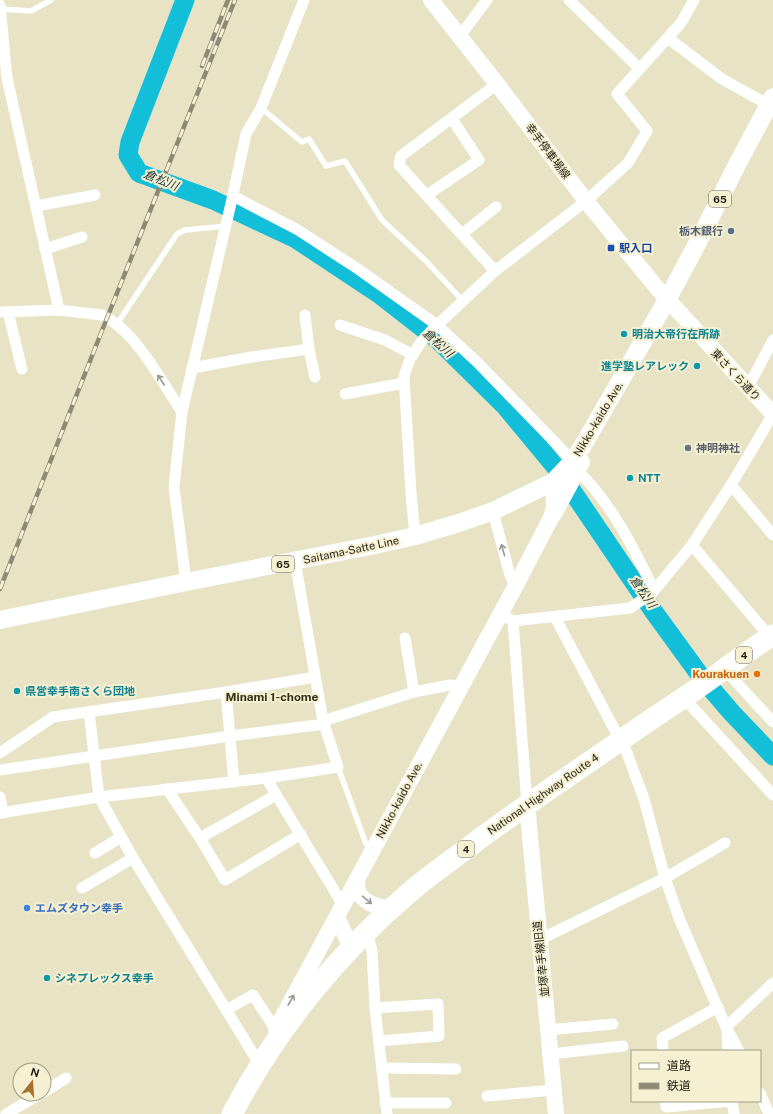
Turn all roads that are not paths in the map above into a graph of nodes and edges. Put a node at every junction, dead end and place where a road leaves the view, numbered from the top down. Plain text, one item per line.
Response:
1 (51, 0) edge
2 (304, 0) edge
3 (431, 0) edge
4 (487, 0) edge
5 (569, 0) edge
6 (694, 0) edge
7 (0, 5) edge
8 (0, 9) edge
9 (460, 36) junction
10 (668, 38) junction
11 (640, 69) junction
12 (4, 79) edge
13 (498, 84) junction
14 (771, 101) edge
15 (261, 108) junction
16 (452, 119) junction
17 (94, 195) dead end
18 (427, 195) junction
19 (232, 198) junction
20 (586, 201) junction
21 (36, 206) junction
22 (496, 207) dead end
23 (226, 226) junction
24 (462, 234) junction
25 (82, 237) dead end
26 (45, 248) junction
27 (495, 271) junction
28 (667, 300) junction
29 (463, 301) junction
30 (59, 310) junction
31 (4, 312) edge
32 (305, 315) dead end
33 (117, 324) junction
34 (340, 325) dead end
35 (435, 327) junction
36 (773, 340) edge
37 (309, 349) junction
38 (413, 355) junction
39 (192, 368) junction
40 (22, 369) dead end
41 (315, 377) dead end
42 (404, 384) junction
43 (748, 387) junction
44 (345, 394) dead end
45 (182, 412) junction
46 (773, 414) edge
47 (574, 467) junction
48 (559, 484) junction
49 (731, 485) junction
50 (492, 511) junction
51 (553, 514) joint
52 (773, 534) edge
53 (415, 536) junction
54 (692, 545) junction
55 (295, 561) junction
56 (186, 582) junction
57 (515, 587) junction
58 (653, 592) junction
59 (507, 617) junction
60 (555, 617) junction
61 (0, 620) edge
62 (771, 636) edge
63 (405, 638) dead end
64 (720, 672) junction
65 (315, 677) junction
66 (461, 686) junction
67 (226, 692) junction
68 (414, 692) junction
69 (690, 693) junction
70 (89, 712) junction
71 (773, 722) edge
72 (324, 723) junction
73 (230, 736) junction
74 (620, 740) junction
75 (0, 753) edge
76 (94, 755) junction
77 (338, 767) junction
78 (0, 770) edge
79 (266, 778) junction
80 (234, 782) junction
81 (167, 789) junction
82 (276, 795) junction
83 (773, 795) edge
84 (0, 797) edge
85 (99, 797) junction
86 (526, 804) junction
87 (1, 813) edge
88 (301, 834) junction
89 (121, 837) junction
90 (200, 838) junction
91 (725, 843) dead end
92 (373, 850) junction
93 (95, 853) dead end
94 (132, 858) junction
95 (358, 878) junction
96 (665, 878) junction
97 (82, 888) dead end
98 (391, 909) junction
99 (340, 911) junction
100 (367, 932) junction
101 (539, 940) junction
102 (351, 948) junction
103 (773, 983) edge
104 (718, 1007) junction
105 (375, 1008) junction
106 (226, 1010) junction
107 (613, 1024) dead end
108 (726, 1027) junction
109 (548, 1030) junction
110 (379, 1041) junction
111 (623, 1046) dead end
112 (269, 1048) junction
113 (663, 1049) dead end
114 (728, 1050) edge
115 (738, 1050) edge
116 (551, 1054) junction
117 (382, 1068) junction
118 (456, 1069) dead end
119 (66, 1078) dead end
120 (52, 1087) edge
121 (554, 1090) junction
122 (761, 1095) edge
123 (487, 1096) dead end
124 (26, 1102) edge
125 (665, 1102) edge
126 (721, 1102) edge
127 (732, 1102) edge
128 (385, 1103) junction
129 (446, 1103) dead end
130 (6, 1114) edge
131 (232, 1114) edge
132 (387, 1114) edge
133 (556, 1114) edge
134 (734, 1114) edge
135 (769, 1114) edge

1 - 8 lane
2 - 15 street
3 - 9 street, 幸手停車場線
4 - 9 street
5 - 11 street
6 - 10 street
7 - 8 street
8 - 12 street
9 - 13 street, 幸手停車場線
10 - 11 street
10 - 14 street
11 - 20 street
12 - 21 street
13 - 16 street
13 - 20 street, 幸手停車場線
14 - 28 main road, Nikko-kaido Ave. / 65
15 - 19 street
15 - 29 lane
16 - 18 street
16 - 18 street
17 - 21 street
18 - 24 street
19 - 23 street
19 - 35 street
20 - 27 street
20 - 28 street, 幸手停車場線
21 - 26 street
22 - 24 street
23 - 33 lane
23 - 39 street
24 - 27 street
25 - 26 street
26 - 30 street
27 - 29 street
28 - 43 street, 東さくら通り
28 - 47 main road, Nikko-kaido Ave. / 65
29 - 35 street
30 - 31 street
30 - 33 street
31 - 40 street
32 - 37 street
45 -> 33 street
34 - 38 street
35 - 38 street
35 - 47 street
36 - 43 street
37 - 39 street
37 - 41 street
38 - 42 street
39 - 45 street
42 - 44 street
42 - 53 street
43 - 46 street, 東さくら通り
45 - 56 street
46 - 49 street
47 - 48 main road, Saitama-Satte Line / 65
47 - 58 street
48 - 50 main road, Saitama-Satte Line / 65
48 - 51 main road
49 - 52 street
49 - 54 street
50 - 53 main road, Saitama-Satte Line / 65
57 -> 50 street
51 - 57 street, Nikko-kaido Ave.
53 - 55 main road, Saitama-Satte Line / 65
54 - 58 street
54 - 62 street
55 - 56 main road, Saitama-Satte Line / 65
55 - 65 street
56 - 61 main road, Saitama-Satte Line / 65
57 - 59 street, Nikko-kaido Ave.
58 - 60 street
59 - 60 street
59 - 66 street, Nikko-kaido Ave.
59 - 86 street
60 - 74 street
62 - 64 highway, National Highway Route 4 / 4
63 - 68 street
64 - 69 highway, National Highway Route 4 / 4
64 - 71 street
65 - 67 street
65 - 72 street
66 - 68 street
66 - 92 street, Nikko-kaido Ave.
67 - 70 street
67 - 73 street
68 - 72 street
69 - 74 highway, National Highway Route 4 / 4
69 - 83 street
70 - 75 street
70 - 76 street
72 - 73 street
72 - 77 street
73 - 76 street
73 - 80 street
74 - 86 highway, National Highway Route 4 / 4
74 - 96 street
76 - 78 street
76 - 85 street
77 - 79 street
77 - 92 lane
79 - 80 street
79 - 82 street
80 - 81 street
81 - 85 street
81 - 90 street
82 - 88 street
82 - 90 street
84 - 87 street
85 - 87 street
85 - 89 street
86 - 98 highway, National Highway Route 4 / 4
86 - 101 street, 並塚幸手線旧道
88 - 90 street
88 - 99 street
89 - 93 street
89 - 94 street
91 - 96 street
92 - 95 street, Nikko-kaido Ave.
94 - 97 street
94 - 106 street
95 -> 98 street
95 - 99 street, Nikko-kaido Ave.
96 - 101 street
96 - 104 street
98 - 100 highway, National Highway Route 4 / 4
99 - 102 street
112 -> 99 street, Nikko-kaido Ave.
100 - 102 highway, National Highway Route 4 / 4
100 - 105 street
101 - 109 street, 並塚幸手線旧道
102 - 112 highway, National Highway Route 4 / 4
103 - 108 street
104 - 108 street
104 - 113 street
105 - 110 street
105 - 110 street
106 - 112 street
106 - 112 street
107 - 109 street
108 - 114 street
108 - 115 street
109 - 116 street, 並塚幸手線旧道
110 - 117 street
111 - 116 street
112 - 131 highway, Nikko-kaido Ave. / 4
116 - 121 street, 並塚幸手線旧道
117 - 118 street
117 - 128 street
119 - 120 street
121 - 123 street
121 - 133 street, 並塚幸手線旧道
122 - 135 street
124 - 130 street
125 - 126 street
127 - 134 street
128 - 129 street
128 - 132 street

